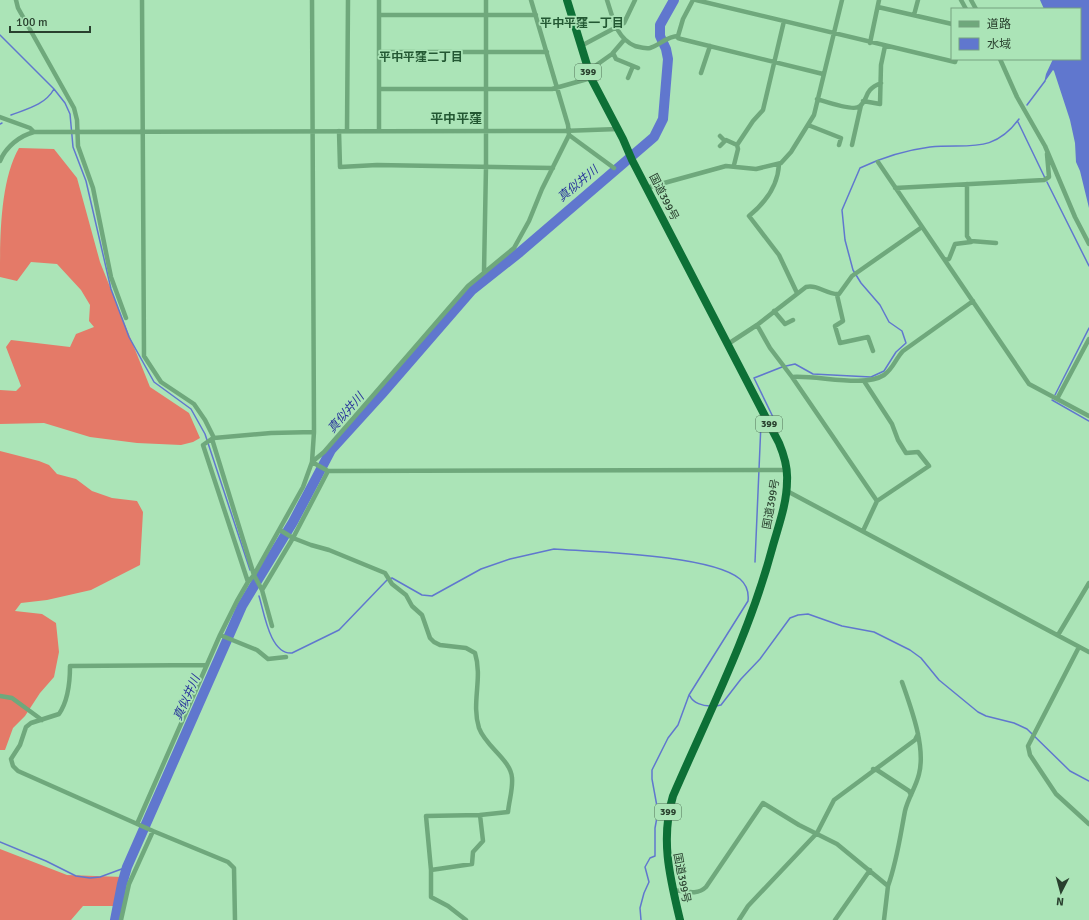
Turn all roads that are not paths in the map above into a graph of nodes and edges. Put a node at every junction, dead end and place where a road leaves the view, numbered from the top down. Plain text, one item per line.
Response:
1 (16, 0) edge
2 (142, 0) edge
3 (312, 0) edge
4 (348, 0) edge
5 (379, 0) edge
6 (486, 0) edge
7 (531, 0) edge
8 (567, 0) edge
9 (607, 0) edge
10 (635, 0) edge
11 (695, 0) edge
12 (842, 0) edge
13 (879, 0) edge
14 (918, 0) edge
15 (878, 7) junction
16 (379, 15) junction
17 (536, 15) junction
18 (914, 15) junction
19 (486, 16) junction
20 (784, 21) junction
21 (951, 24) edge
22 (616, 27) junction
23 (834, 34) junction
24 (678, 36) junction
25 (624, 40) junction
26 (870, 42) junction
27 (581, 46) junction
28 (710, 46) junction
29 (885, 46) junction
30 (379, 52) junction
31 (547, 52) junction
32 (486, 53) junction
33 (613, 53) junction
34 (956, 60) edge
35 (1000, 60) edge
36 (774, 62) junction
37 (701, 73) dead end
38 (822, 74) junction
39 (589, 75) junction
40 (628, 78) dead end
41 (881, 83) junction
42 (557, 88) junction
43 (379, 89) junction
44 (486, 89) junction
45 (817, 98) junction
46 (862, 103) junction
47 (0, 117) edge
48 (808, 125) junction
49 (618, 129) junction
50 (73, 130) junction
51 (143, 130) junction
52 (312, 131) junction
53 (339, 131) junction
54 (347, 131) junction
55 (379, 131) junction
56 (485, 131) junction
57 (34, 132) junction
58 (569, 132) junction
59 (720, 136) dead end
60 (725, 141) junction
61 (737, 145) junction
62 (839, 145) dead end
63 (852, 145) dead end
64 (720, 146) dead end
65 (1045, 146) junction
66 (0, 161) edge
67 (878, 162) dead end
68 (779, 164) junction
69 (734, 165) junction
70 (486, 167) junction
71 (553, 168) junction
72 (614, 168) dead end
73 (967, 184) junction
74 (646, 188) junction
75 (895, 188) junction
76 (922, 227) junction
77 (971, 241) junction
78 (996, 243) dead end
79 (1089, 244) edge
80 (945, 260) junction
81 (484, 272) junction
82 (797, 293) junction
83 (837, 295) junction
84 (973, 301) junction
85 (774, 311) junction
86 (126, 318) dead end
87 (793, 320) dead end
88 (757, 325) junction
89 (1089, 339) edge
90 (728, 344) junction
91 (873, 350) dead end
92 (792, 377) junction
93 (864, 381) junction
94 (1056, 399) junction
95 (1089, 416) edge
96 (314, 432) junction
97 (212, 439) junction
98 (313, 462) junction
99 (787, 470) junction
100 (327, 471) junction
101 (787, 491) junction
102 (877, 501) junction
103 (281, 530) junction
104 (863, 531) junction
105 (292, 537) junction
106 (255, 576) junction
107 (248, 582) junction
108 (1089, 583) edge
109 (261, 589) junction
110 (272, 626) dead end
111 (221, 635) junction
112 (1058, 635) junction
113 (1079, 647) junction
114 (1089, 652) edge
115 (286, 656) dead end
116 (207, 665) junction
117 (902, 682) dead end
118 (0, 696) edge
119 (42, 720) junction
120 (918, 734) junction
121 (873, 769) junction
122 (911, 795) junction
123 (480, 815) junction
124 (1089, 824) edge
125 (138, 825) junction
126 (152, 830) junction
127 (817, 833) junction
128 (431, 870) junction
129 (870, 870) junction
130 (888, 886) junction
131 (673, 890) junction
132 (121, 920) edge
133 (235, 920) edge
134 (466, 920) edge
135 (680, 920) edge
136 (739, 920) edge
137 (835, 920) edge
138 (884, 920) edge

1 - 50 street
2 - 51 street
3 - 52 street
4 - 54 street
5 - 16 street
6 - 19 street
7 - 17 street
8 - 27 highway, 国道399号 / 399
9 - 22 street
10 - 22 street
11 - 20 street
11 - 24 street
12 - 23 street
13 - 15 street
14 - 18 street
15 - 18 street
15 - 26 street
16 - 19 street
16 - 30 street
17 - 19 street
17 - 31 street
18 - 21 street
19 - 32 street
20 - 23 street
20 - 36 street
22 - 25 street
22 - 27 street
23 - 26 street
23 - 38 street
24 - 25 street
24 - 28 street
25 - 33 street
26 - 29 street
27 - 39 highway, 国道399号 / 399
28 - 36 street
28 - 37 street
29 - 34 street
29 - 41 street
30 - 32 street
30 - 43 street
31 - 32 street
31 - 42 street
32 - 44 street
33 - 39 street
33 - 40 street
35 - 65 street
36 - 38 street
36 - 61 street
38 - 45 street
39 - 42 street
39 - 49 highway, 国道399号 / 399
41 - 46 street
41 - 46 street
42 - 44 street
42 - 58 street
43 - 44 street
43 - 55 street
44 - 56 street
45 - 46 street
45 - 48 street
46 - 63 street
47 - 57 street
48 - 62 street
48 - 68 street
49 - 58 street
49 - 74 highway, 国道399号 / 399
50 - 51 street
50 - 57 street
50 - 86 street
51 - 52 street
51 - 97 street
52 - 53 street
52 - 96 street
53 - 54 street
53 - 70 street
54 - 55 street
55 - 56 street
56 - 58 street
56 - 70 street
57 - 66 street
58 - 71 street
58 - 72 street
59 - 60 street
60 - 61 street
60 - 64 street
61 - 69 street
65 - 73 street
65 - 79 street
67 - 75 street
68 - 69 street
68 - 82 street
69 - 74 street
70 - 71 street
70 - 81 street
71 - 81 street
73 - 75 street
73 - 77 street
74 - 90 highway, 国道399号 / 399
75 - 76 street
76 - 80 street
76 - 83 street
77 - 78 street
77 - 80 street
80 - 84 street
81 - 98 street
82 - 83 street
82 - 85 street
83 - 91 street
84 - 93 street
84 - 94 street
85 - 87 street
85 - 88 street
88 - 90 street
88 - 92 street
89 - 94 street
90 - 99 highway, 国道399号 / 399
92 - 93 street
92 - 102 street
93 - 102 street
94 - 95 street
96 - 97 street
96 - 98 street
97 - 106 street
97 - 107 street
98 - 100 street
98 - 103 street
99 - 100 street
99 - 101 highway, 国道399号 / 399
100 - 105 street
101 - 104 street
101 - 131 highway, 国道399号 / 399
102 - 104 street
103 - 105 street
103 - 106 street
104 - 112 street
105 - 109 street
105 - 123 street
106 - 107 street
106 - 109 street
107 - 111 street
108 - 112 street
109 - 110 street
111 - 115 street
111 - 116 street
112 - 113 street
113 - 114 street
113 - 124 street
116 - 119 street
116 - 125 street
117 - 120 street
118 - 119 street
119 - 125 street
120 - 121 street
120 - 122 street
121 - 122 street
121 - 127 street
122 - 130 street
123 - 128 street
123 - 128 street
125 - 126 street
126 - 132 street
126 - 133 street
127 - 129 street
127 - 131 street
127 - 136 street
128 - 134 street
129 - 130 street
129 - 137 street
130 - 138 street
131 - 135 highway, 国道399号 / 399

